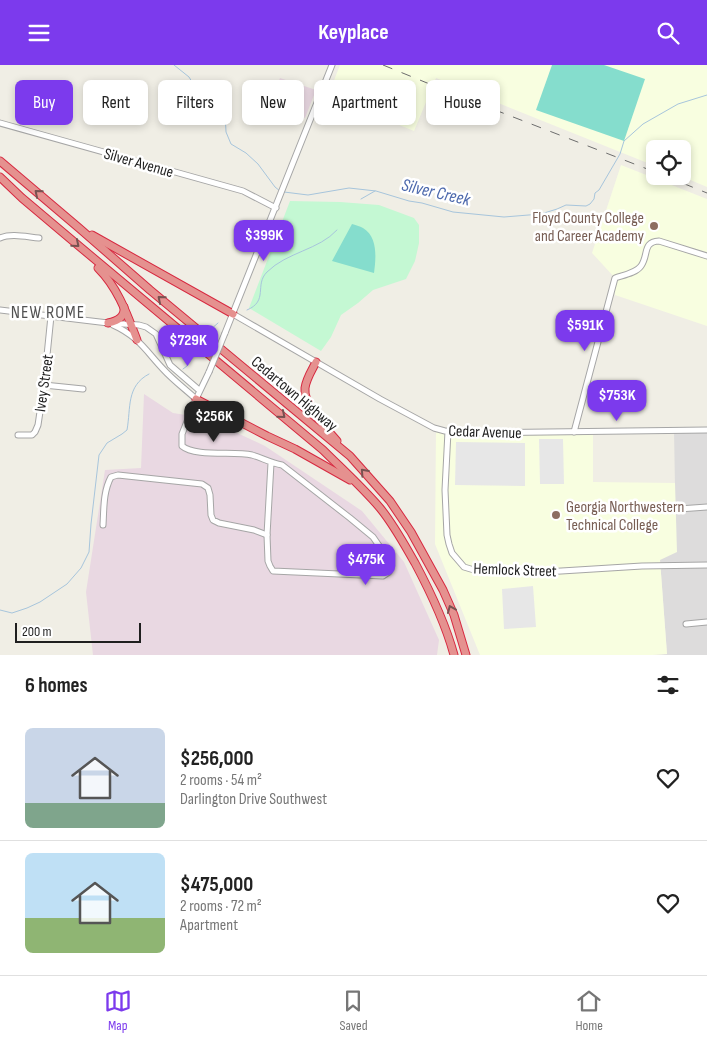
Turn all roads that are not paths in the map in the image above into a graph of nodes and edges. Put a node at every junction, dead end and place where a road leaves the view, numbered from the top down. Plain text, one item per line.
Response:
1 (332, 65) edge
2 (0, 123) edge
3 (0, 161) edge
4 (0, 177) edge
5 (277, 205) junction
6 (79, 228) junction
7 (0, 230) edge
8 (2, 237) edge
9 (39, 239) dead end
10 (90, 255) junction
11 (707, 256) edge
12 (124, 306) junction
13 (0, 310) edge
14 (233, 315) junction
15 (51, 316) junction
16 (108, 323) junction
17 (131, 324) junction
18 (138, 340) junction
19 (316, 362) junction
20 (44, 385) junction
21 (83, 389) dead end
22 (200, 390) junction
23 (196, 399) junction
24 (707, 430) edge
25 (448, 431) junction
26 (574, 432) junction
27 (18, 435) dead end
28 (350, 456) junction
29 (271, 463) junction
30 (360, 487) junction
31 (707, 507) edge
32 (679, 509) dead end
33 (103, 525) dead end
34 (267, 535) junction
35 (707, 565) edge
36 (707, 622) edge
37 (686, 624) dead end
38 (454, 655) edge
39 (466, 655) edge

1 - 5 street
2 - 5 street, Silver Avenue
6 -> 3 highway, Cedartown Highway
4 -> 10 highway, Cedartown Highway
5 - 14 street
6 - 14 highway
28 -> 6 highway, Cedartown Highway
7 - 8 street
8 - 9 street
10 - 12 highway
10 -> 30 highway, Cedartown Highway
11 - 26 street
12 - 16 highway
12 - 17 highway
13 - 15 street
14 - 19 street, Cedar Avenue
14 - 22 street, bridge
15 - 16 street
15 - 20 street, Ivey Street
16 - 17 street
16 - 18 street
17 - 18 highway
17 - 22 street
18 - 23 street
19 - 25 street, Cedar Avenue
19 - 28 highway
20 - 21 street
20 - 27 street, Ivey Street
22 - 23 street
23 - 29 street
23 - 30 highway
24 - 26 street, Cedar Avenue
25 - 26 street, Cedar Avenue
25 - 35 street, Hemlock Street
39 -> 28 highway, Cedartown Highway
29 - 34 street
29 - 34 street
30 - 38 highway, Cedartown Highway
31 - 32 street
33 - 34 street
36 - 37 street

